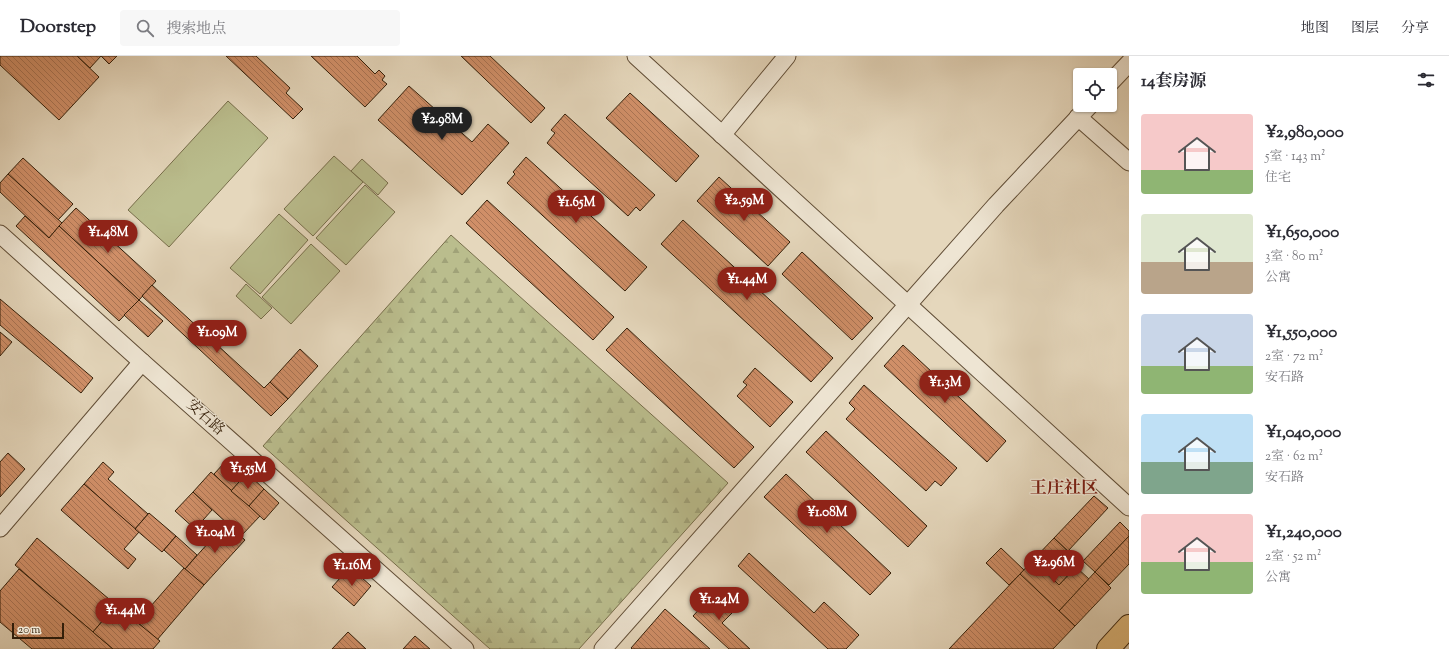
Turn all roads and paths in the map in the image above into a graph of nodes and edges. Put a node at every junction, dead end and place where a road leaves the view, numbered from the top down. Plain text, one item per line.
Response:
1 (636, 56) edge
2 (787, 56) edge
3 (1129, 63) edge
4 (1117, 76) edge
5 (1083, 112) edge
6 (1078, 117) junction
7 (722, 134) junction
8 (1129, 162) edge
9 (3, 241) edge
10 (908, 304) junction
11 (142, 362) junction
12 (1129, 507) edge
13 (0, 528) edge
14 (1129, 626) edge
15 (465, 649) edge
16 (603, 649) edge
17 (1108, 649) edge

1 - 7 street
2 - 7 street
3 - 4 street
5 - 6 street
6 - 8 street
6 - 10 street
7 - 10 street
9 - 11 street, 安石路
10 - 12 street
10 - 16 street
11 - 13 street
11 - 15 street, 安石路
14 - 17 main road

